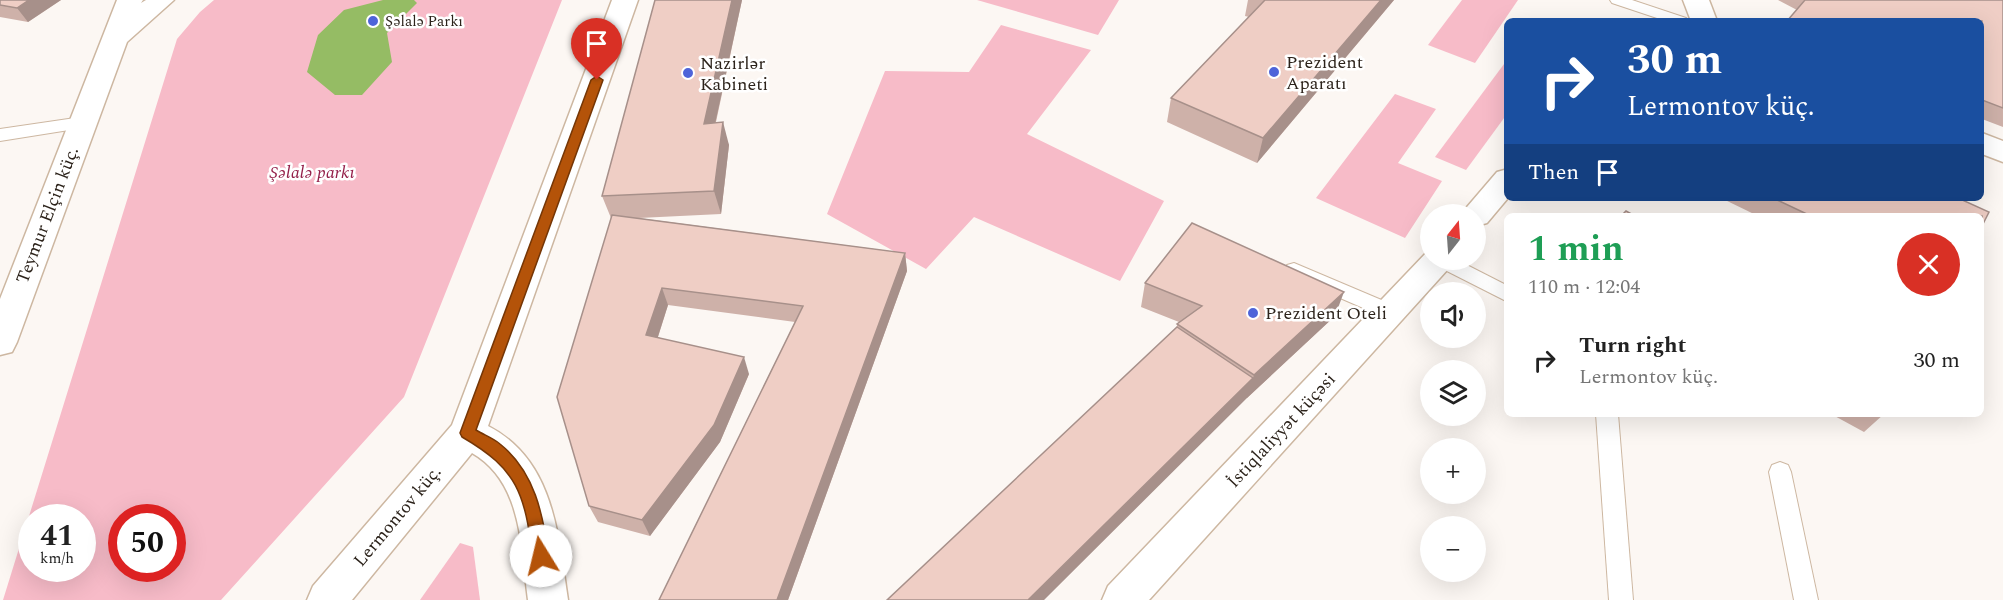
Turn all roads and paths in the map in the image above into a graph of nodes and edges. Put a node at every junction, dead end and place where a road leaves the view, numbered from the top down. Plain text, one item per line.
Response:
1 (130, 0) edge
2 (161, 0) edge
3 (625, 0) edge
4 (1615, 0) edge
5 (1696, 0) edge
6 (1626, 18) edge
7 (1672, 18) edge
8 (1703, 18) edge
9 (114, 39) junction
10 (82, 123) junction
11 (0, 135) edge
12 (1984, 144) edge
13 (2003, 152) edge
14 (1504, 184) edge
15 (1486, 204) edge
16 (1277, 263) edge
17 (1431, 270) edge
18 (1459, 270) edge
19 (1504, 293) edge
20 (1391, 312) junction
21 (0, 342) edge
22 (1607, 417) edge
23 (467, 433) junction
24 (1780, 472) dead end
25 (327, 600) edge
26 (548, 600) edge
27 (1122, 600) edge
28 (1621, 600) edge
29 (1806, 600) edge

1 - 9 main road
2 - 9 main road
3 - 23 main road, Lermontov küç.
4 - 6 lane
4 - 7 lane
5 - 8 main road
9 - 10 main road, Teymur Elçin küç.
10 - 11 lane
10 - 21 main road, Teymur Elçin küç.
12 - 13 main road
14 - 15 main road
16 - 20 lane
17 - 20 main road, İstiqlaliyyət küçəsi
18 - 19 lane
20 - 27 main road, İstiqlaliyyət küçəsi
22 - 28 lane
23 - 25 main road, Lermontov küç.
23 - 26 main road
24 - 29 lane

